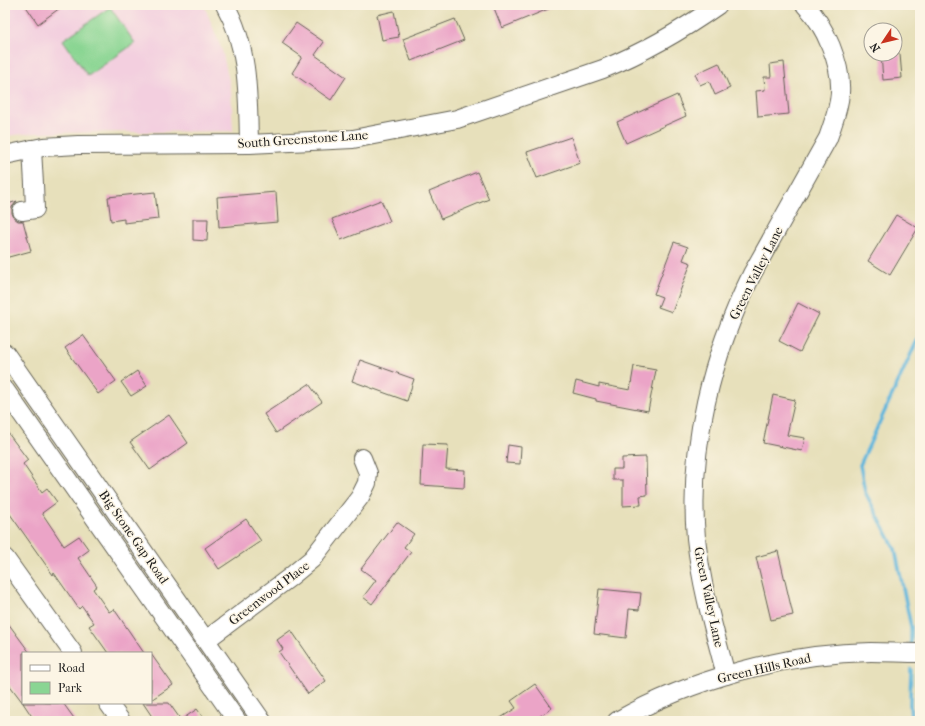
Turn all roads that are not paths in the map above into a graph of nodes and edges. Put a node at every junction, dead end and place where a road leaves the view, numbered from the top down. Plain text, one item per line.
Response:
1 (225, 5) edge
2 (718, 5) edge
3 (805, 5) edge
4 (249, 144) junction
5 (32, 150) junction
6 (5, 155) edge
7 (22, 211) dead end
8 (5, 354) edge
9 (5, 390) edge
10 (362, 458) dead end
11 (5, 558) edge
12 (206, 640) junction
13 (72, 652) edge
14 (920, 653) edge
15 (726, 675) junction
16 (109, 704) edge
17 (121, 721) edge
18 (237, 721) edge
19 (262, 721) edge
20 (617, 721) edge

1 - 4 street
2 - 4 street, South Greenstone Lane
3 - 15 street, Green Valley Lane
4 - 5 street, South Greenstone Lane
5 - 6 street, South Greenstone Lane
5 - 7 street
8 - 12 street, Big Stone Gap Road
9 - 18 street
10 - 12 street, Greenwood Place
11 - 13 street
12 - 19 street, Big Stone Gap Road
14 - 15 street, Green Hills Road
15 - 20 street, Green Hills Road
16 - 17 street

